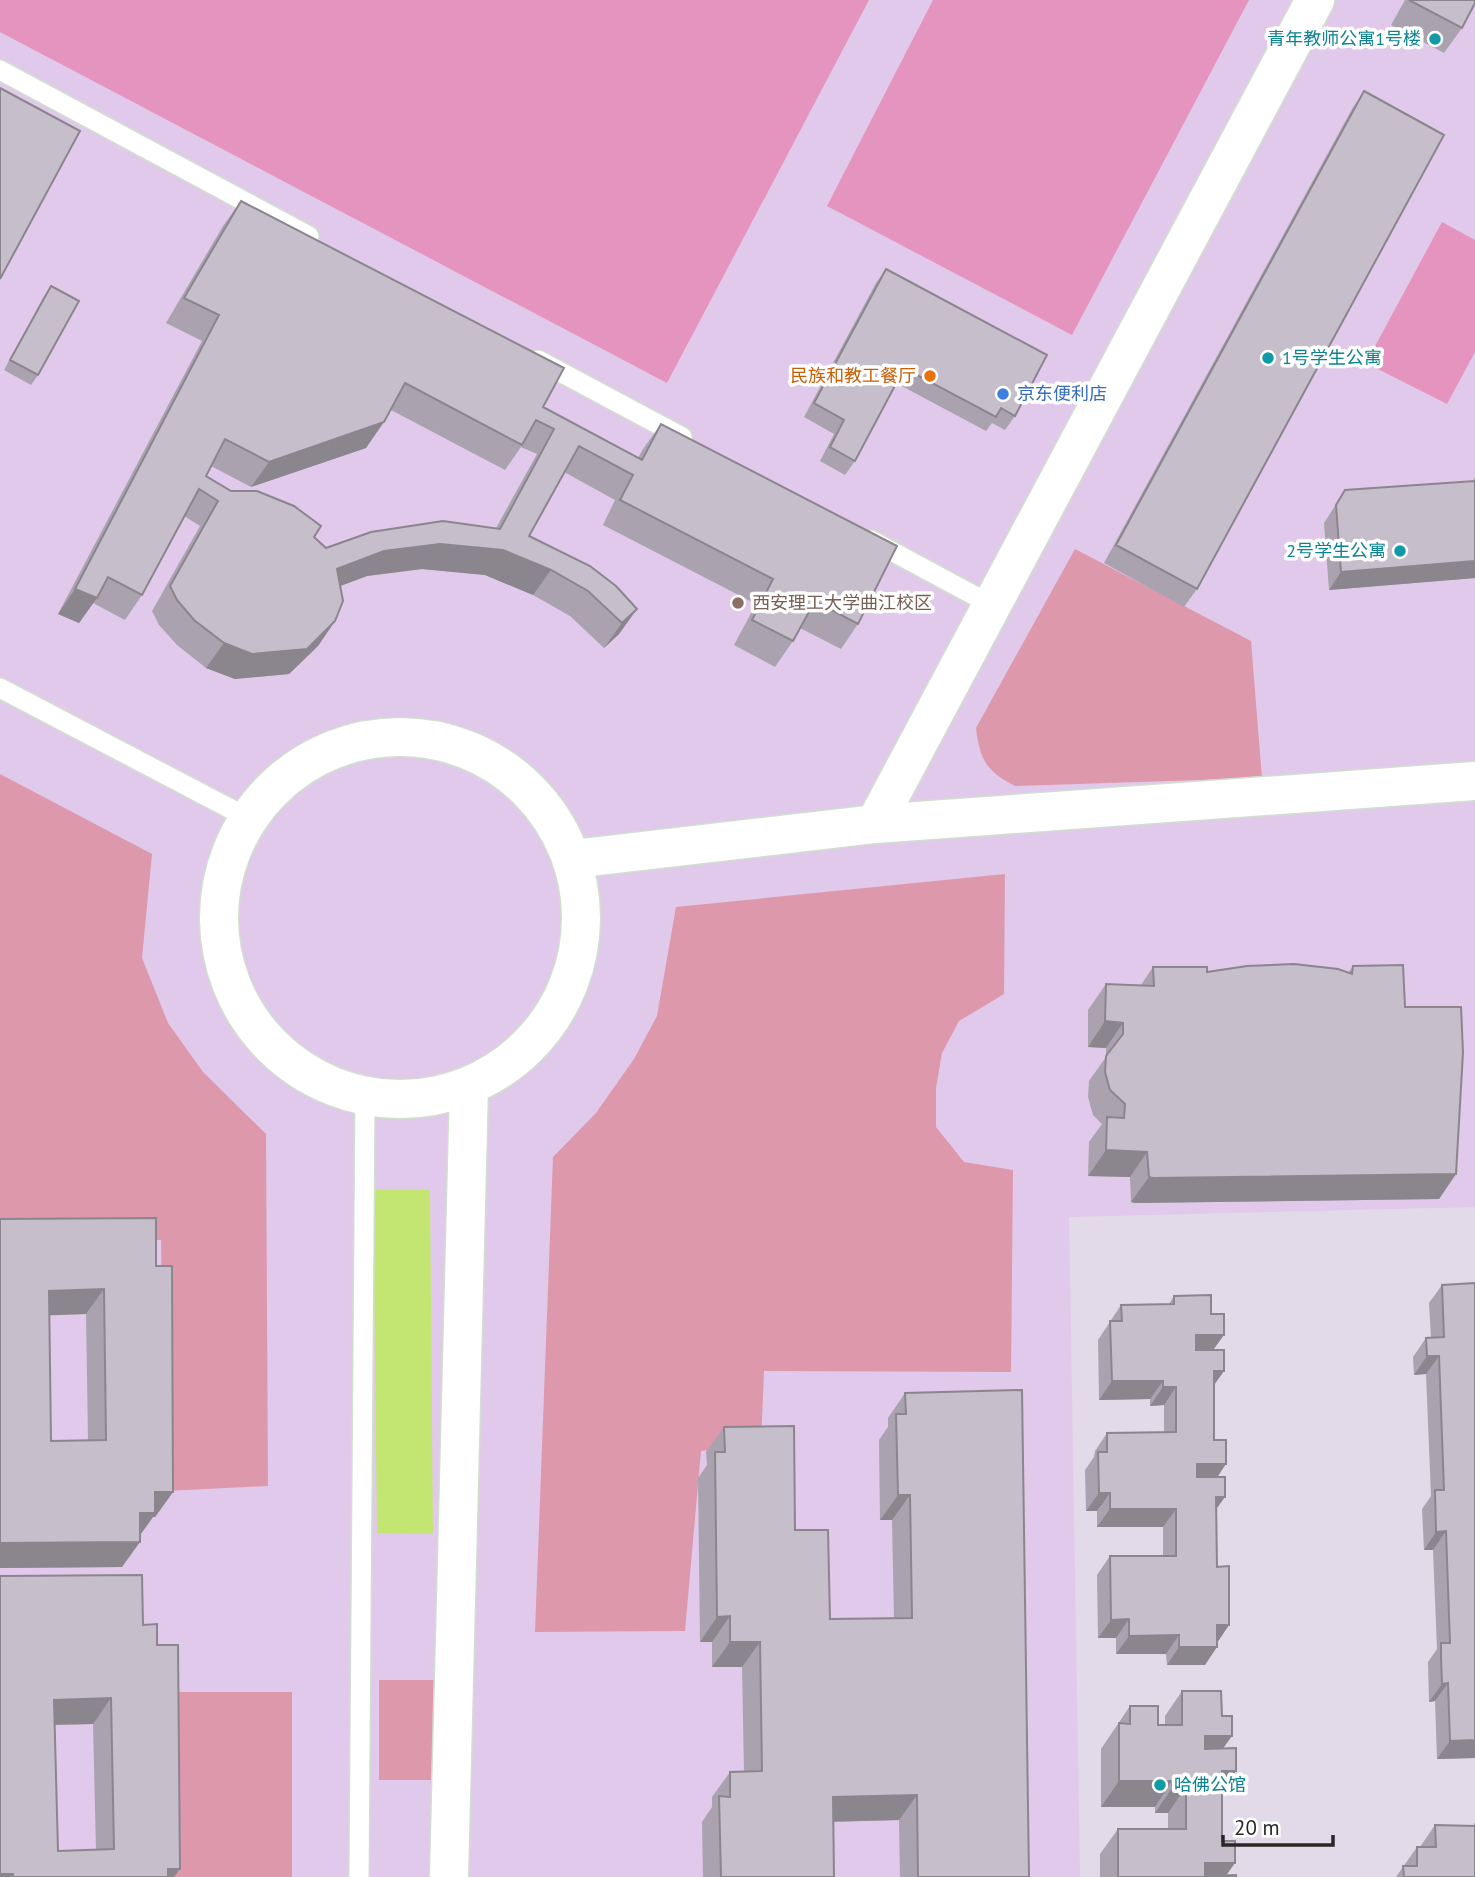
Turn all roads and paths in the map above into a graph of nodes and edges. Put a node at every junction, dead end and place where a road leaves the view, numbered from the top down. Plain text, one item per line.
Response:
1 (1315, 0) edge
2 (0, 70) edge
3 (320, 243) edge
4 (517, 349) edge
5 (703, 449) edge
6 (859, 533) edge
7 (990, 604) junction
8 (0, 688) edge
9 (1475, 781) edge
10 (248, 818) junction
11 (875, 824) junction
12 (573, 859) junction
13 (469, 1086) junction
14 (365, 1097) junction
15 (359, 1877) edge
16 (449, 1877) edge

1 - 7 street
2 - 3 lane
4 - 5 lane
6 - 7 lane
7 - 11 street
8 - 10 lane
9 - 11 street
10 - 12 street
10 - 14 street
11 - 12 street
12 - 13 street
13 - 14 street
13 - 16 street
14 - 15 lane

